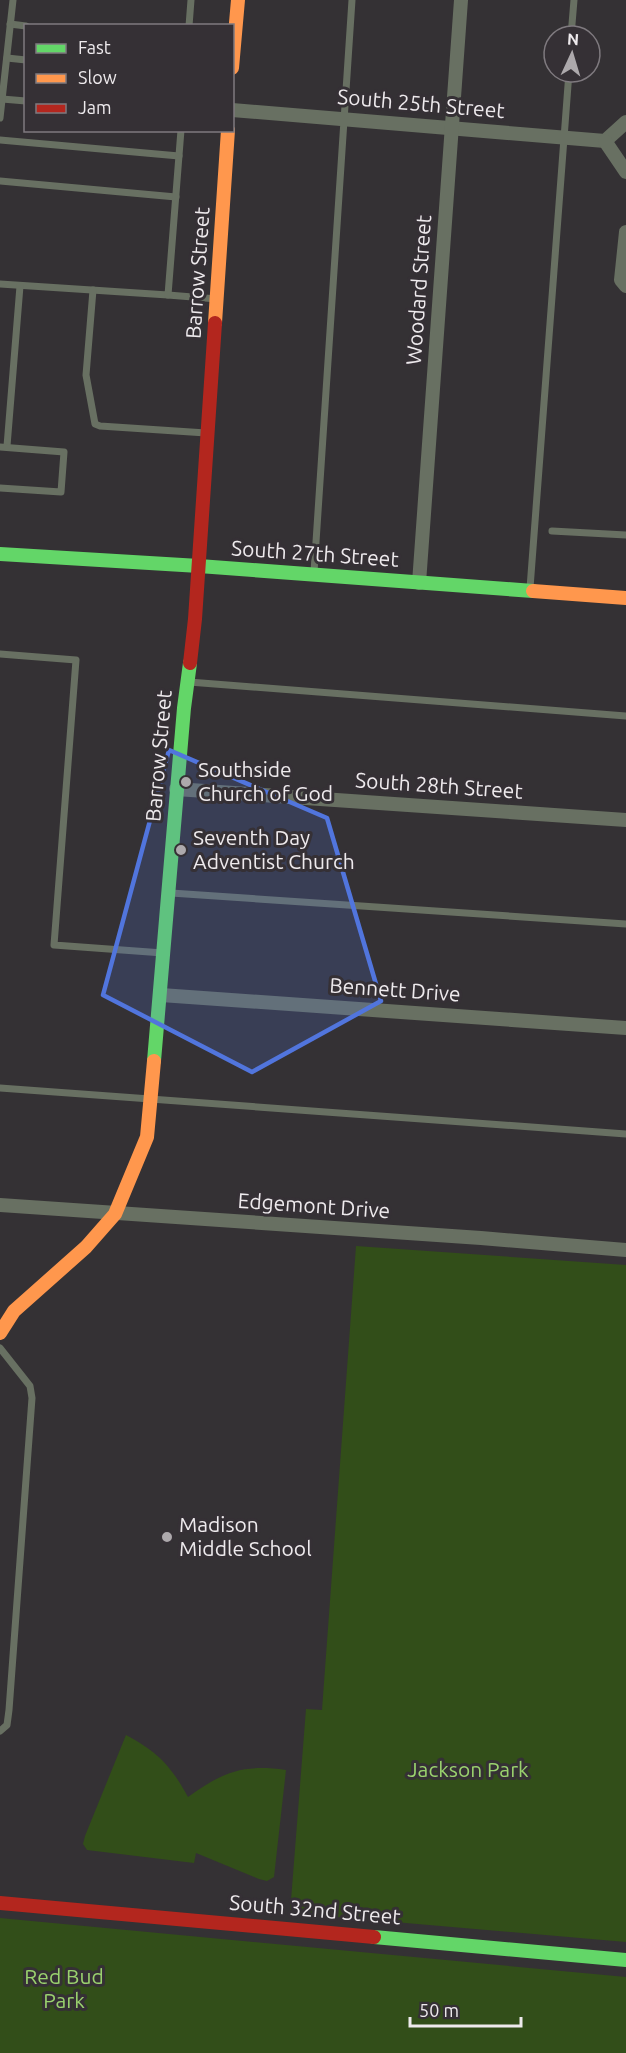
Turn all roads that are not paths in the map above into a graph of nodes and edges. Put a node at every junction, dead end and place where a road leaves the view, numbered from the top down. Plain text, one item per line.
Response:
1 (13, 0) edge
2 (191, 0) edge
3 (238, 0) edge
4 (352, 0) edge
5 (462, 0) edge
6 (574, 0) edge
7 (10, 24) junction
8 (189, 24) edge
9 (572, 24) edge
10 (24, 26) edge
11 (234, 45) edge
12 (7, 58) junction
13 (24, 60) edge
14 (568, 84) edge
15 (2, 99) junction
16 (24, 101) edge
17 (234, 110) edge
18 (0, 118) edge
19 (344, 119) junction
20 (626, 123) edge
21 (452, 128) junction
22 (181, 132) edge
23 (228, 132) edge
24 (564, 137) junction
25 (0, 140) edge
26 (605, 141) junction
27 (179, 156) junction
28 (626, 172) edge
29 (0, 181) edge
30 (176, 197) junction
31 (626, 232) edge
32 (0, 284) edge
33 (20, 285) junction
34 (626, 286) edge
35 (93, 290) junction
36 (168, 295) junction
37 (217, 299) junction
38 (208, 433) junction
39 (4, 446) edge
40 (0, 488) edge
41 (552, 531) dead end
42 (626, 535) edge
43 (0, 554) edge
44 (199, 566) junction
45 (314, 575) junction
46 (419, 583) junction
47 (530, 591) junction
48 (626, 598) edge
49 (0, 654) edge
50 (187, 682) junction
51 (626, 716) edge
52 (176, 789) junction
53 (626, 820) edge
54 (169, 892) junction
55 (626, 924) edge
56 (164, 953) junction
57 (161, 995) junction
58 (626, 1028) edge
59 (0, 1088) edge
60 (151, 1100) junction
61 (626, 1134) edge
62 (0, 1206) edge
63 (115, 1214) junction
64 (626, 1250) edge
65 (0, 1333) edge
66 (0, 1348) edge
67 (0, 1731) edge
68 (0, 1903) edge
69 (626, 1960) edge

1 - 7 lane
2 - 8 lane
3 - 11 street
4 - 19 lane
5 - 21 street, Woodard Street
6 - 9 lane
7 - 10 lane
7 - 12 lane
12 - 13 lane
12 - 15 lane
14 - 24 lane
15 - 16 lane
15 - 18 lane
17 - 19 street, South 25th Street
19 - 21 street, South 25th Street
19 - 45 lane
20 - 26 street
21 - 24 street, South 25th Street
21 - 46 street, Woodard Street
22 - 27 lane
23 - 37 street, Barrow Street
24 - 26 street, South 25th Street
24 - 47 lane
25 - 27 lane
26 - 28 street
27 - 30 lane
29 - 30 lane
30 - 36 lane
31 - 34 street
32 - 33 lane
33 - 35 lane
33 - 39 lane
35 - 36 lane
35 - 38 lane
36 - 37 lane
37 - 38 street, Barrow Street
38 - 44 street, Barrow Street
39 - 40 lane
41 - 42 lane
43 - 44 street, South 27th Street
44 - 45 street, South 27th Street
44 - 50 street, Barrow Street
45 - 46 street, South 27th Street
46 - 47 street, South 27th Street
47 - 48 street, South 27th Street
49 - 56 lane
50 - 51 lane
50 - 52 street, Barrow Street
52 - 53 street, South 28th Street
52 - 54 street, Barrow Street
54 - 55 lane
54 - 56 street, Barrow Street
56 - 57 street, Barrow Street
57 - 58 street, Bennett Drive
57 - 60 street, Barrow Street
59 - 60 lane
60 - 61 lane
60 - 63 street, Barrow Street
62 - 63 street, Edgemont Drive
63 - 64 street, Edgemont Drive
63 - 65 street, Barrow Street
66 - 67 lane
68 - 69 street, South 32nd Street

